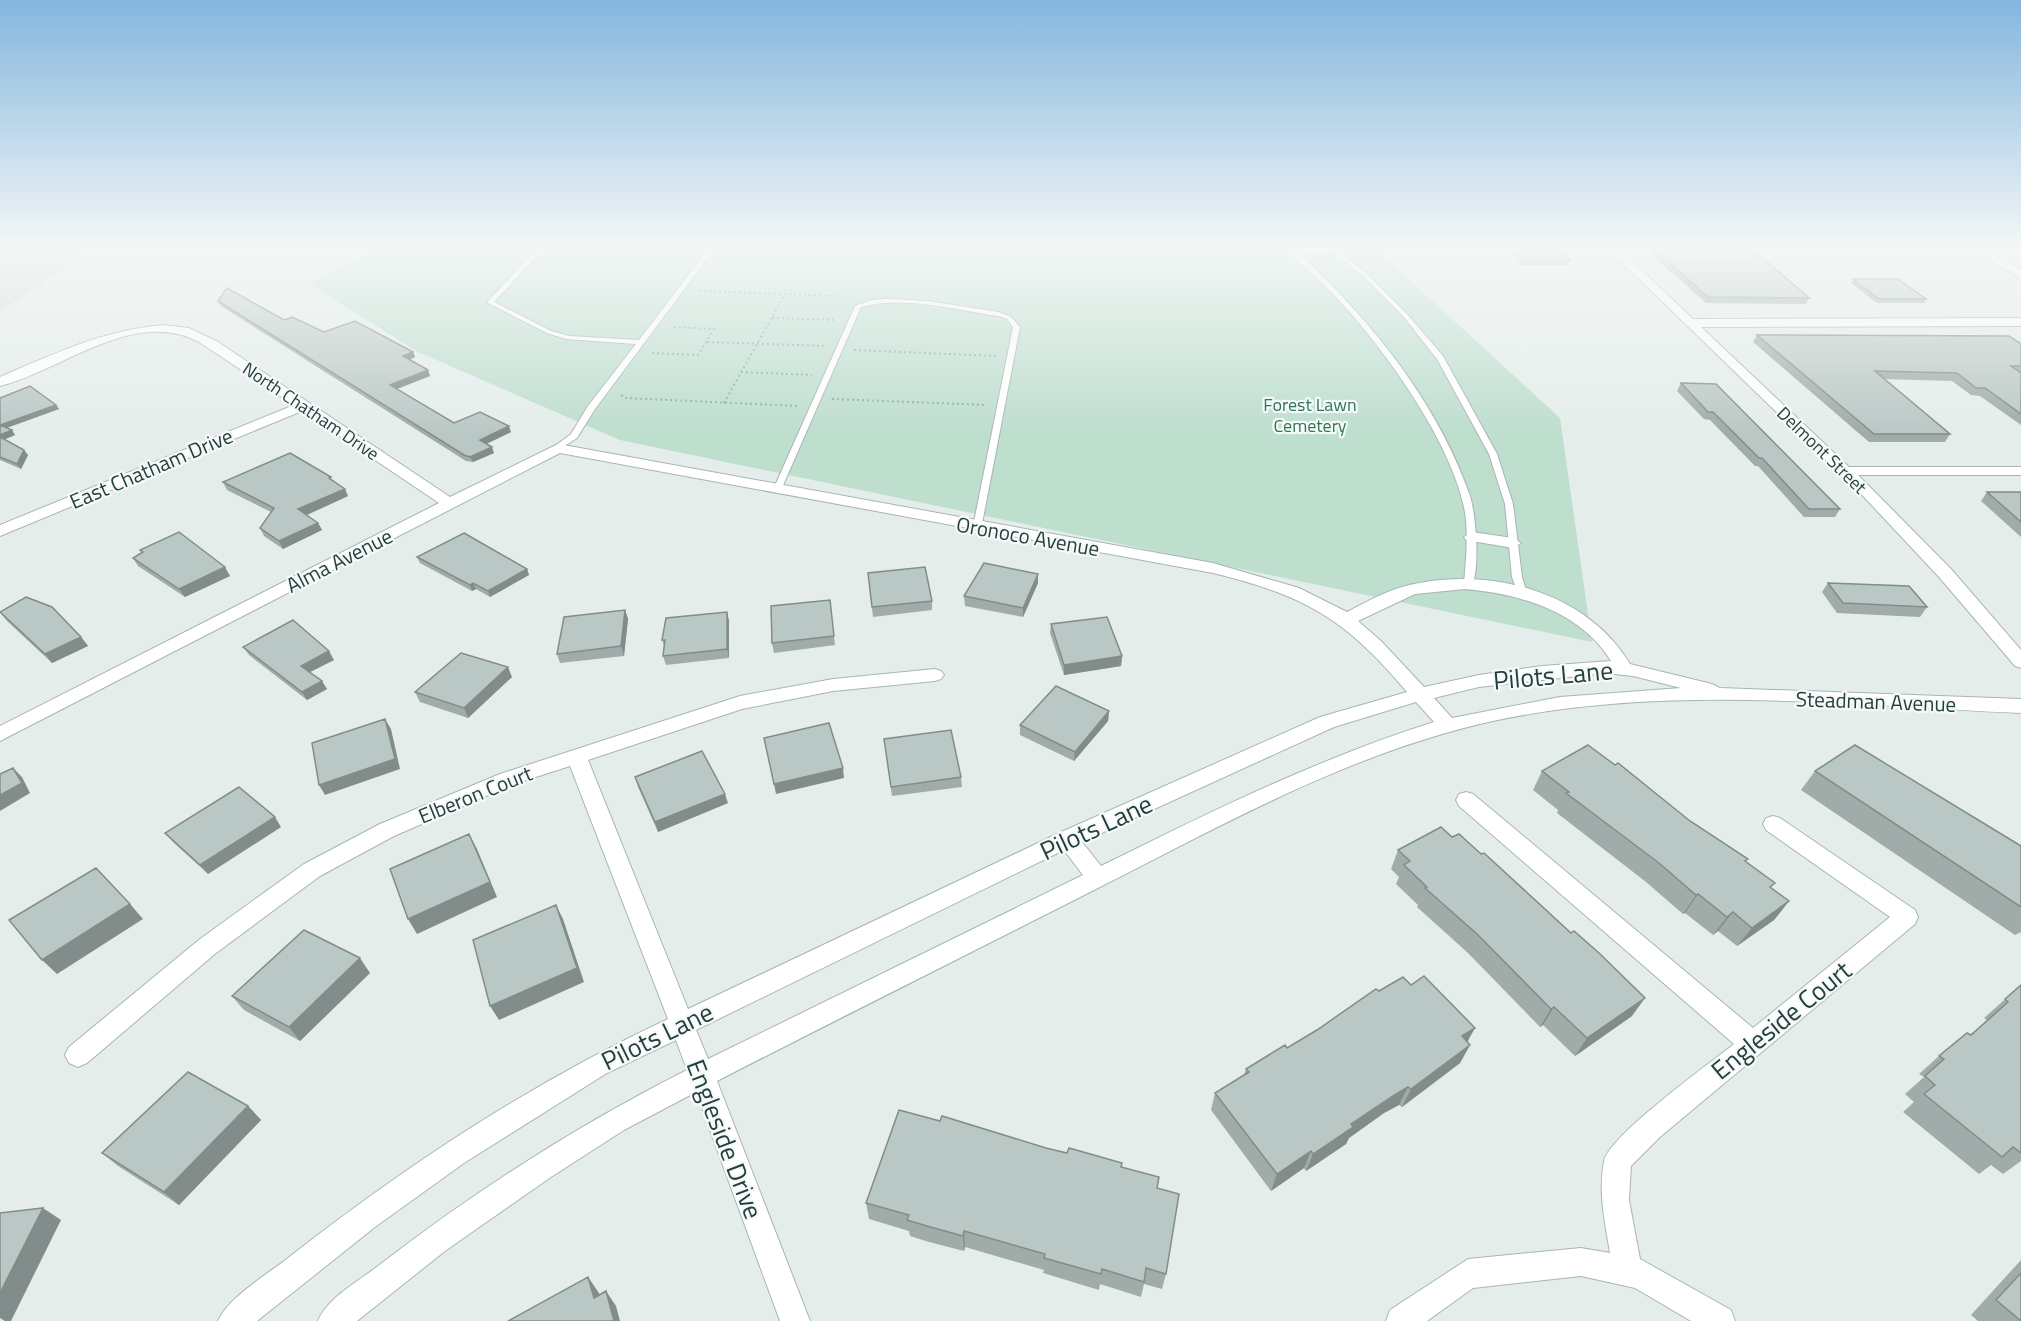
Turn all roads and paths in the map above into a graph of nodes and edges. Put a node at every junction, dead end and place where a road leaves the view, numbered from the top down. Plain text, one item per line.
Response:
1 (505, 310) edge
2 (665, 310) edge
3 (777, 310) edge
4 (856, 310) edge
5 (962, 310) edge
6 (1350, 310) edge
7 (1399, 310) edge
8 (1676, 310) edge
9 (772, 318) junction
10 (850, 320) junction
11 (1689, 322) junction
12 (2021, 322) edge
13 (652, 327) junction
14 (641, 342) junction
15 (706, 342) junction
16 (758, 344) junction
17 (838, 348) junction
18 (633, 353) junction
19 (1011, 356) junction
20 (741, 372) junction
21 (827, 376) junction
22 (0, 382) edge
23 (608, 386) junction
24 (817, 398) junction
25 (724, 403) junction
26 (302, 406) junction
27 (1002, 406) junction
28 (813, 407) junction
29 (558, 448) junction
30 (1844, 471) junction
31 (2021, 471) edge
32 (777, 490) junction
33 (450, 504) junction
34 (978, 527) junction
35 (0, 531) edge
36 (1472, 537) junction
37 (1513, 543) junction
38 (1469, 584) junction
39 (1522, 594) junction
40 (1346, 620) junction
41 (2021, 662) edge
42 (1624, 669) junction
43 (935, 675) dead end
44 (1419, 695) junction
45 (1731, 695) junction
46 (2021, 706) edge
47 (1448, 726) junction
48 (0, 734) edge
49 (576, 756) junction
50 (1466, 800) dead end
51 (1773, 824) dead end
52 (1067, 839) junction
53 (1098, 878) junction
54 (681, 1023) junction
55 (1752, 1044) junction
56 (78, 1055) dead end
57 (702, 1075) junction
58 (1627, 1270) junction
59 (233, 1321) edge
60 (333, 1321) edge
61 (795, 1321) edge
62 (1401, 1321) edge
63 (1720, 1321) edge

1 - 14 lane
2 - 13 lane, Alma Avenue
3 - 9 path
4 - 10 lane
5 - 19 lane
6 - 36 lane
7 - 37 lane
8 - 11 street, Delmont Street
9 - 10 path
9 - 16 path
10 - 17 lane
11 - 12 street
11 - 30 street, Delmont Street
13 - 14 lane, Alma Avenue
13 - 15 path
14 - 18 lane, Alma Avenue
15 - 16 path
15 - 18 path
16 - 17 path
16 - 20 path
17 - 19 path
17 - 21 lane
18 - 23 lane, Alma Avenue
19 - 27 lane
20 - 21 path
20 - 25 path
21 - 24 lane
22 - 26 street, North Chatham Drive
23 - 25 path
23 - 29 lane, Alma Avenue
24 - 27 path
24 - 28 lane
25 - 28 path
26 - 33 street, North Chatham Drive
26 - 35 street, East Chatham Drive
27 - 34 lane
28 - 32 lane
29 - 32 street, Oronoco Avenue
29 - 33 street, Alma Avenue
30 - 31 street
30 - 41 street, Delmont Street
32 - 34 street, Oronoco Avenue
33 - 48 street, Alma Avenue
34 - 40 street, Oronoco Avenue
36 - 37 street
36 - 38 lane
37 - 39 lane
38 - 39 street
38 - 40 street
39 - 42 street
40 - 44 street, Oronoco Avenue
42 - 44 street, Pilots Lane
42 - 45 street, Pilots Lane
43 - 49 street, Elberon Court
44 - 47 street, Oronoco Avenue
44 - 52 street, Pilots Lane
45 - 46 street, Steadman Avenue
45 - 47 street, Pilots Lane
47 - 53 street, Pilots Lane
49 - 54 street, Engleside Drive
49 - 56 street, Elberon Court
50 - 55 street
51 - 55 street, Engleside Court
52 - 53 street
52 - 54 street, Pilots Lane
53 - 57 street, Pilots Lane
54 - 57 street, Engleside Drive
54 - 59 street, Pilots Lane
55 - 58 street, Engleside Court
57 - 60 street, Pilots Lane
57 - 61 street, Engleside Drive
58 - 62 street
58 - 63 street

